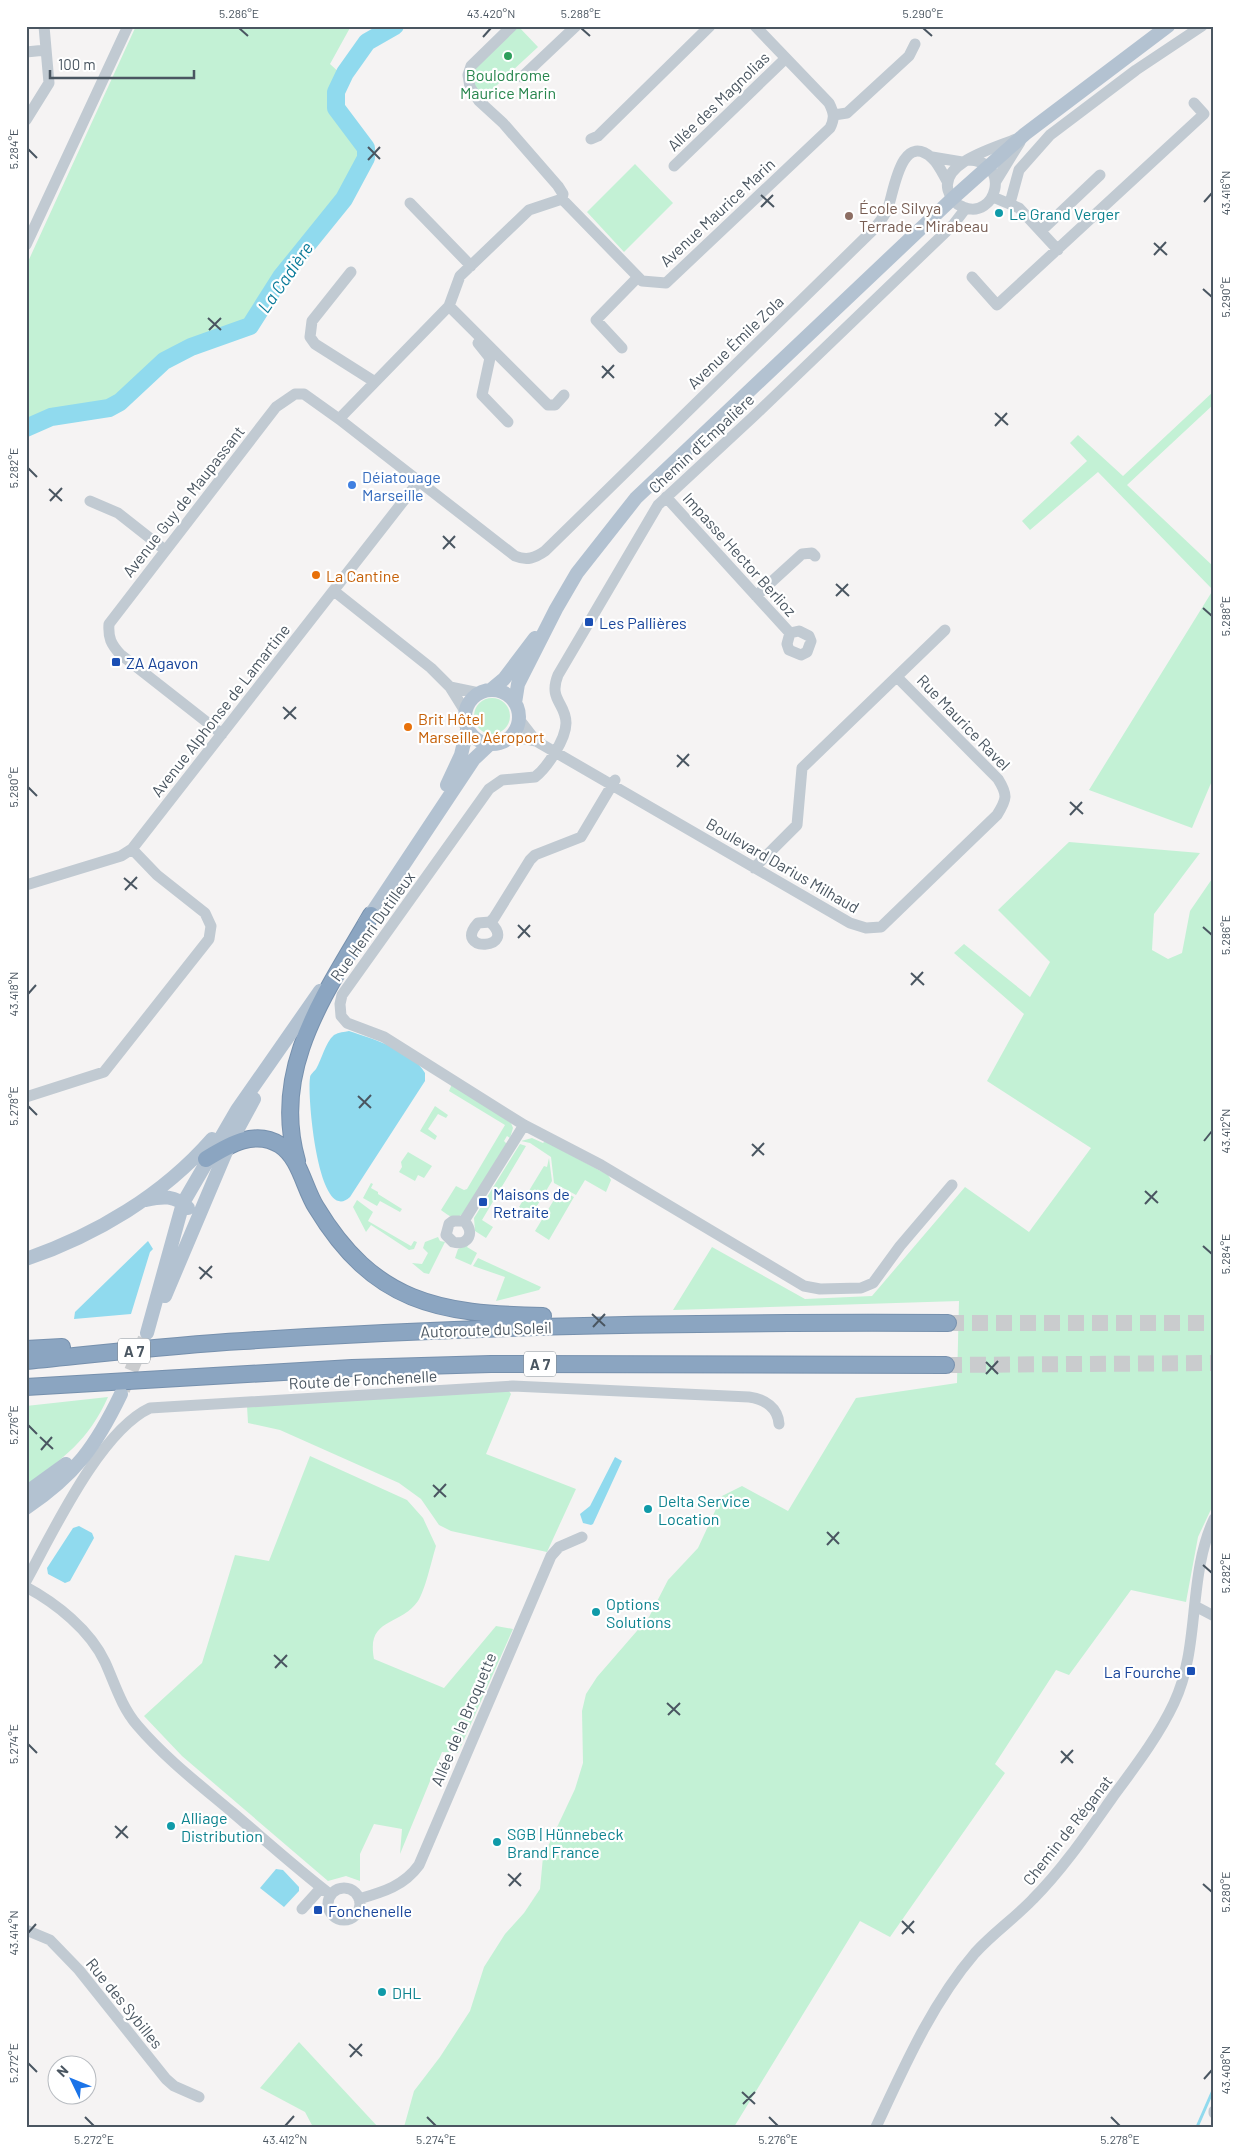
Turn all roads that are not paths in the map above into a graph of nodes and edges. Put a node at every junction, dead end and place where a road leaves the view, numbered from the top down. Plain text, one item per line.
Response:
1 (44, 26) edge
2 (128, 26) edge
3 (512, 26) edge
4 (576, 26) edge
5 (710, 26) edge
6 (755, 26) edge
7 (1168, 26) edge
8 (1202, 26) edge
9 (915, 44) dead end
10 (46, 50) junction
11 (26, 52) edge
12 (785, 59) junction
13 (522, 78) dead end
14 (1194, 103) dead end
15 (834, 115) junction
16 (26, 120) edge
17 (1025, 134) junction
18 (591, 139) dead end
19 (932, 158) junction
20 (965, 161) junction
21 (674, 166) dead end
22 (988, 167) junction
23 (1100, 175) dead end
24 (947, 181) junction
25 (996, 181) junction
26 (993, 197) junction
27 (562, 199) junction
28 (952, 199) junction
29 (410, 203) dead end
30 (1010, 203) junction
31 (966, 208) junction
32 (1041, 231) junction
33 (26, 245) edge
34 (1058, 250) junction
35 (471, 266) junction
36 (351, 272) dead end
37 (638, 277) junction
38 (972, 277) dead end
39 (447, 308) junction
40 (622, 348) dead end
41 (375, 382) junction
42 (564, 395) dead end
43 (340, 419) junction
44 (508, 422) dead end
45 (419, 481) junction
46 (666, 497) junction
47 (90, 502) dead end
48 (165, 550) junction
49 (515, 556) joint
50 (815, 556) dead end
51 (334, 591) junction
52 (756, 596) junction
53 (556, 609) junction
54 (945, 630) dead end
55 (790, 633) dead end
56 (897, 677) junction
57 (450, 687) junction
58 (485, 691) junction
59 (516, 703) junction
60 (465, 711) junction
61 (519, 719) junction
62 (467, 730) junction
63 (222, 734) junction
64 (511, 736) junction
65 (536, 741) junction
66 (490, 744) junction
67 (555, 752) junction
68 (614, 782) junction
69 (1006, 791) joint
70 (424, 831) junction
71 (132, 849) junction
72 (754, 868) junction
73 (26, 885) edge
74 (371, 914) junction
75 (490, 922) dead end
76 (300, 1021) junction
77 (26, 1097) edge
78 (237, 1110) junction
79 (524, 1125) junction
80 (228, 1147) junction
81 (206, 1159) junction
82 (301, 1175) junction
83 (952, 1185) dead end
84 (140, 1202) junction
85 (183, 1203) junction
86 (464, 1221) dead end
87 (195, 1225) junction
88 (26, 1259) edge
89 (702, 1322) junction
90 (948, 1323) tunnel mouth
91 (242, 1341) junction
92 (26, 1349) edge
93 (26, 1361) edge
94 (946, 1365) tunnel mouth
95 (134, 1379) junction
96 (26, 1387) edge
97 (26, 1394) edge
98 (779, 1424) dead end
99 (26, 1493) edge
100 (26, 1508) edge
101 (1214, 1519) edge
102 (582, 1537) dead end
103 (26, 1581) edge
104 (26, 1587) edge
105 (1195, 1606) junction
106 (1214, 1616) edge
107 (321, 1888) junction
108 (331, 1896) junction
109 (359, 1899) junction
110 (302, 1909) dead end
111 (26, 1930) edge
112 (198, 2097) dead end
113 (876, 2127) edge

1 - 10 street
2 - 33 street
3 - 27 street
4 - 13 street
5 - 18 street
6 - 12 street
7 - 17 main road
8 - 30 street
9 - 15 street
10 - 11 street
10 - 16 street
12 - 15 street
12 - 21 street, Allée des Magnolias
14 - 34 street
15 - 37 street, Avenue Maurice Marin
17 - 20 street
17 - 22 main road
17 - 25 street
19 - 20 street
19 - 24 street
19 - 49 street, Avenue Émile Zola
20 - 22 street
20 - 24 street
22 - 25 street
22 - 28 main road
23 - 32 street
24 - 28 street
25 - 26 street
26 - 30 street
26 - 31 street
27 - 35 street
27 - 37 street
28 - 31 street
28 - 53 main road
29 - 35 street
30 - 32 street
31 - 46 street, Chemin d'Empalière
32 - 34 street
34 - 38 street
35 - 39 street
36 - 41 street
37 - 40 street
39 - 41 street
39 - 42 street
39 - 44 street
41 - 43 street
43 - 45 street, Avenue Guy de Maupassant
43 - 48 street, Avenue Guy de Maupassant
45 - 49 street, Avenue Guy de Maupassant
45 - 51 street
46 - 52 street, Impasse Hector Berlioz
46 - 67 street, Chemin d'Empalière
47 - 48 street
48 - 63 street, Avenue Guy de Maupassant
50 - 52 street
51 - 57 street
51 - 63 street, Avenue Alphonse de Lamartine
52 - 55 street, Impasse Hector Berlioz
53 - 58 main road
53 - 59 main road
54 - 56 street
56 - 69 street, Rue Maurice Ravel
56 - 72 street
57 - 58 street
57 - 60 street
58 - 59 main road
58 - 60 main road
59 - 61 main road
60 - 62 main road
61 - 64 main road
61 - 65 street, Boulevard Darius Milhaud
62 - 66 main road
62 - 70 main road
63 - 71 street, Avenue Alphonse de Lamartine
64 - 65 street, Boulevard Darius Milhaud
64 - 66 main road
65 - 67 street, Boulevard Darius Milhaud
66 - 70 main road
67 - 68 street, Boulevard Darius Milhaud
67 - 79 street, Rue Henri Dutilleux
68 - 72 street, Boulevard Darius Milhaud
68 - 75 street
69 - 72 street, Boulevard Darius Milhaud
70 - 74 main road
71 - 73 street, Avenue Alphonse de Lamartine
71 - 77 street
74 - 76 main road
74 - 82 highway
76 - 78 main road
76 - 80 main road
78 - 81 main road
78 - 84 main road
79 - 83 street, Rue Henri Dutilleux
79 - 86 street
80 - 81 highway
80 - 82 highway
80 - 87 main road
81 - 85 main road
82 - 89 highway
84 - 85 main road
84 - 88 main road
85 - 87 main road
85 - 87 main road
89 - 90 highway, Autoroute du Soleil / A 7
89 - 91 highway, Autoroute du Soleil / A 7
91 - 92 highway
91 - 93 highway, Autoroute du Soleil / A 7
94 - 95 highway, A 7
95 - 96 highway, A 7
95 - 97 highway
98 - 103 street, Route de Fonchenelle
99 - 100 main road
101 - 105 street, Chemin de Réganat
102 - 109 street, Allée de la Broquette
104 - 107 street
105 - 106 street
105 - 113 street, Chemin de Réganat
107 - 108 street
107 - 110 street
108 - 109 street
108 - 109 street
111 - 112 street, Rue des Sybilles

